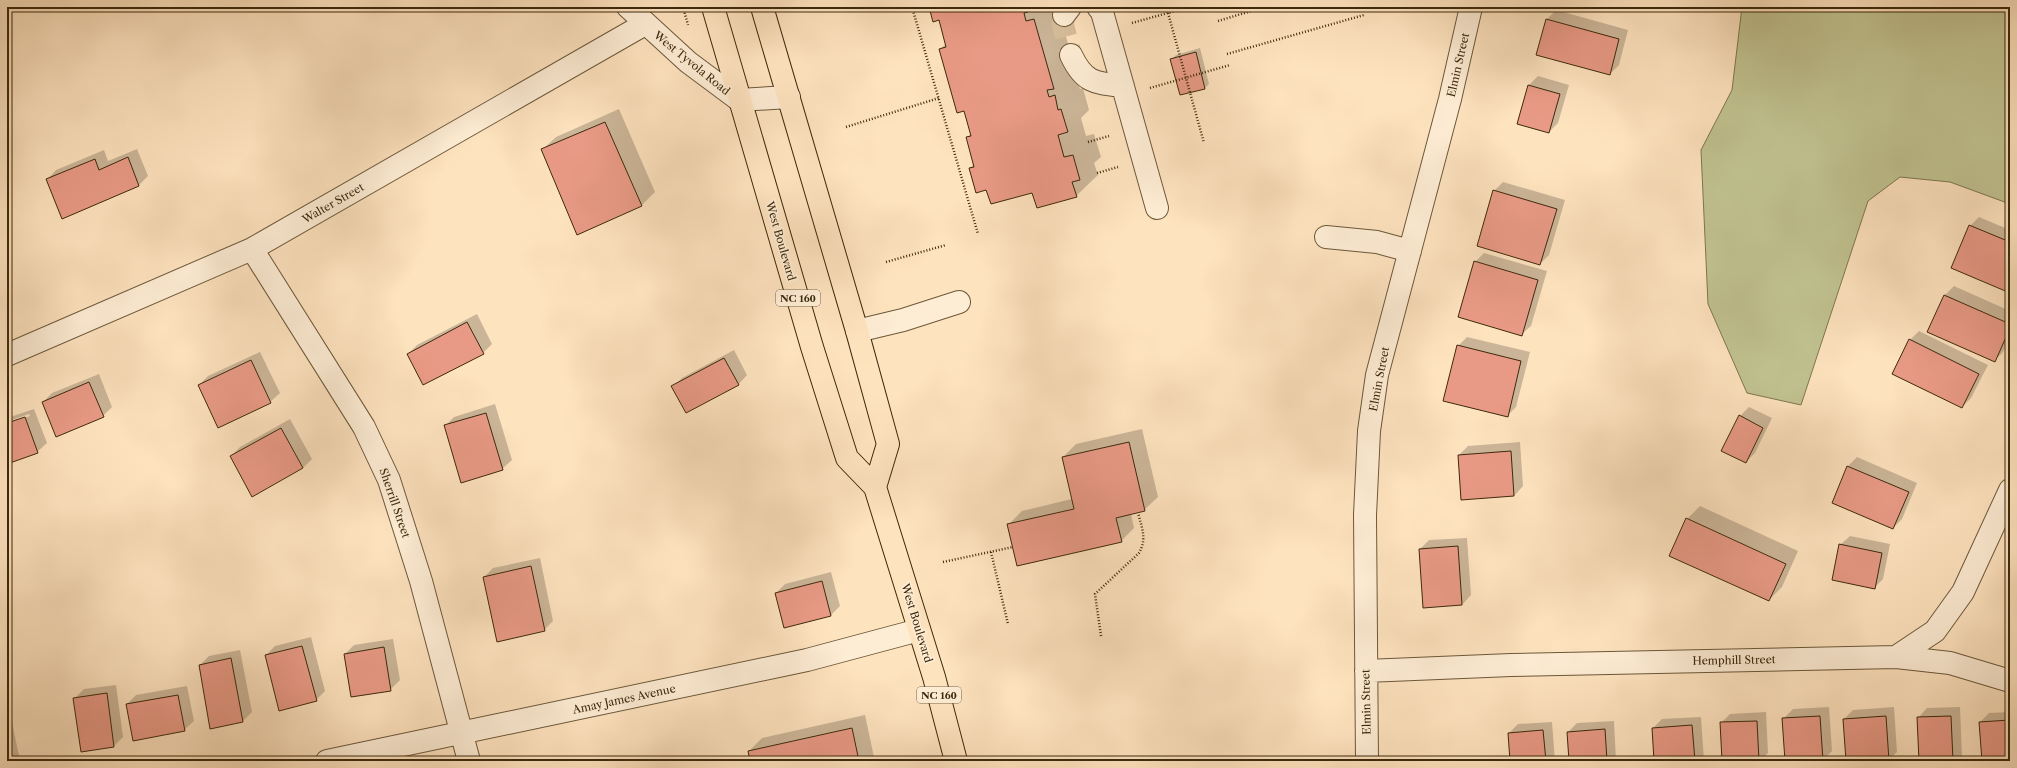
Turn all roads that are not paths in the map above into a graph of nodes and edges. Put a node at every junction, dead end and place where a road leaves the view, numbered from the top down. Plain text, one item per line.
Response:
1 (628, 7) edge
2 (713, 7) edge
3 (762, 7) edge
4 (1098, 7) edge
5 (1471, 7) edge
6 (645, 24) junction
7 (1071, 55) tunnel mouth
8 (1133, 88) junction
9 (789, 97) junction
10 (739, 100) junction
11 (1157, 208) dead end
12 (1326, 237) dead end
13 (252, 249) junction
14 (1410, 251) junction
15 (959, 302) dead end
16 (857, 331) junction
17 (7, 355) edge
18 (875, 487) junction
19 (2010, 490) edge
20 (919, 630) junction
21 (1896, 657) junction
22 (1366, 671) junction
23 (2010, 681) edge
24 (462, 733) junction
25 (327, 761) edge
26 (469, 761) edge
27 (956, 761) edge
28 (1367, 761) edge

1 - 6 street, West Tyvola Road
2 - 10 main road, West Boulevard / NC 160
3 - 9 main road
4 - 8 street
5 - 14 street, Elmin Street
6 - 10 street, West Tyvola Road
6 - 13 street, Walter Street
7 - 8 street
8 - 11 street
9 - 10 street, West Tyvola Road
9 - 16 main road
10 - 18 main road, West Boulevard / NC 160
12 - 14 street
13 - 17 street, Walter Street
13 - 24 street, Sherrill Street
14 - 22 street, Elmin Street
15 - 16 street
16 - 18 main road
18 - 20 main road, West Boulevard / NC 160
19 - 21 street
20 - 24 street, Amay James Avenue
20 - 27 main road, West Boulevard / NC 160
21 - 22 street, Hemphill Street
21 - 23 street, Hemphill Street
22 - 28 street, Elmin Street
24 - 25 street, Amay James Avenue
24 - 26 street, Sherrill Street

